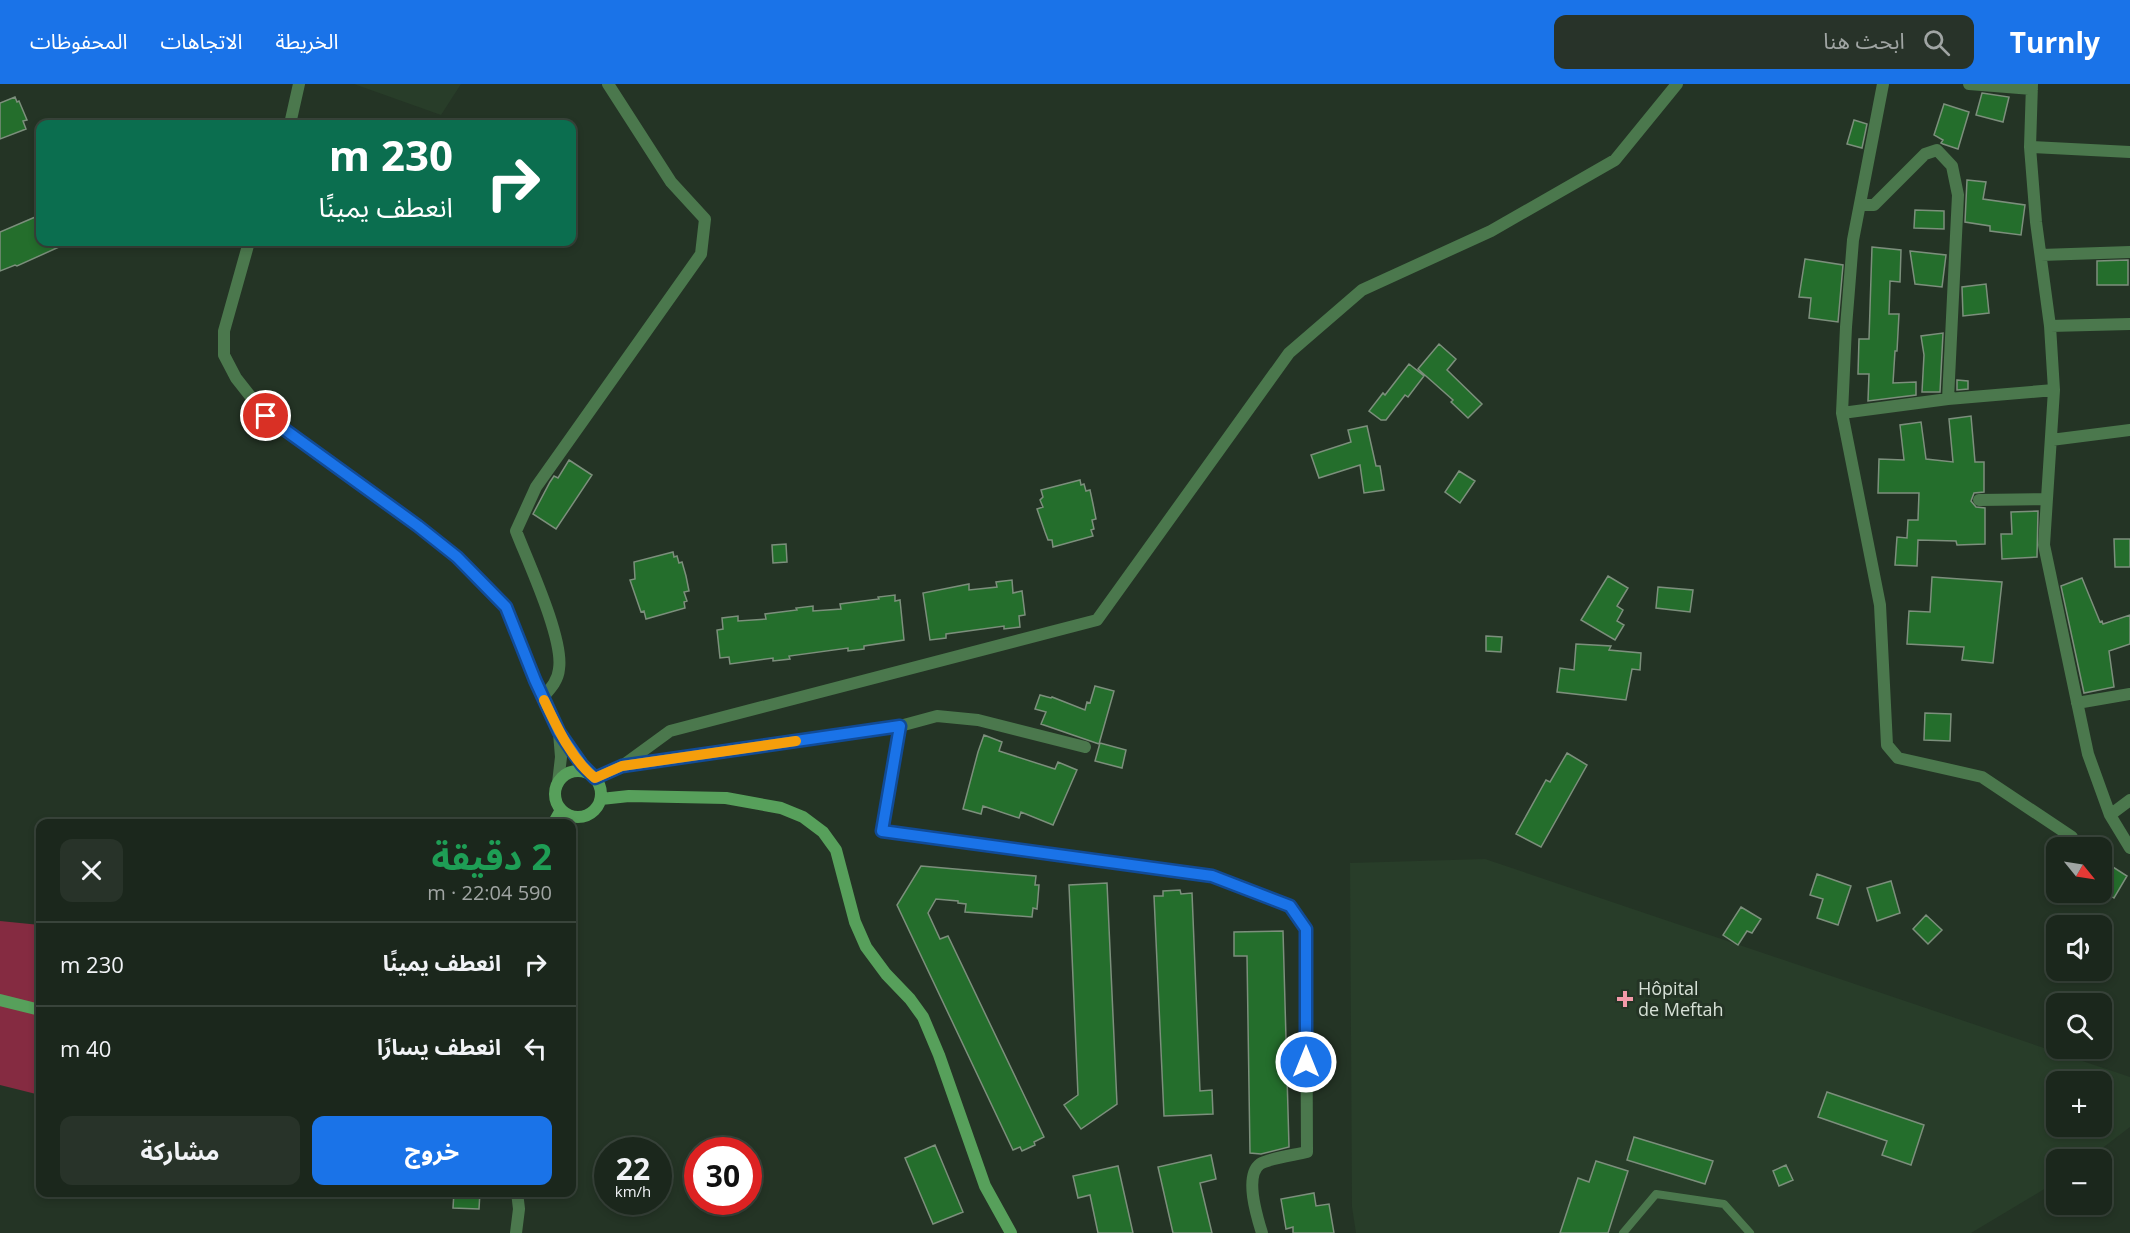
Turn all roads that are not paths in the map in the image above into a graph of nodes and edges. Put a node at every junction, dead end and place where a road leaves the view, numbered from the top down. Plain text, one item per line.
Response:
1 (299, 84) edge
2 (608, 84) edge
3 (1677, 84) edge
4 (1883, 84) edge
5 (1969, 84) edge
6 (2032, 86) edge
7 (291, 120) edge
8 (2030, 147) junction
9 (2130, 152) edge
10 (1860, 205) junction
11 (248, 246) edge
12 (2130, 252) edge
13 (2041, 255) junction
14 (2130, 324) edge
15 (2050, 326) junction
16 (2054, 390) junction
17 (1948, 399) junction
18 (1842, 413) junction
19 (2130, 430) edge
20 (2051, 440) junction
21 (2047, 499) junction
22 (1979, 500) dead end
23 (2130, 694) edge
24 (543, 697) junction
25 (2077, 703) junction
26 (900, 726) junction
27 (559, 732) junction
28 (1085, 747) dead end
29 (622, 766) junction
30 (593, 777) junction
31 (558, 783) junction
32 (601, 799) junction
33 (2130, 800) edge
34 (561, 810) junction
35 (2110, 814) junction
36 (556, 819) edge
37 (2072, 837) dead end
38 (2130, 848) edge
39 (0, 1000) edge
40 (36, 1009) edge
41 (518, 1197) edge
42 (516, 1233) edge
43 (1011, 1233) edge
44 (1262, 1233) edge
45 (1623, 1233) edge
46 (1750, 1233) edge

1 - 7 street
2 - 24 street
3 - 29 street
4 - 10 street
5 - 6 street
6 - 8 street
8 - 9 street
8 - 13 street
10 - 17 street
10 - 18 street
11 - 24 street
12 - 13 street
13 - 15 street
14 - 15 street
15 - 16 street
16 - 17 street
16 - 20 street
17 - 18 street
18 - 37 street
19 - 20 street
20 - 21 street
21 - 22 street
21 - 25 street
23 - 25 street
24 - 27 street
25 - 35 street
26 - 28 street
26 - 29 street
26 - 44 street
27 - 30 street
27 - 31 street
29 - 30 street
30 - 31 main road
30 - 32 main road
31 - 34 main road
32 - 34 main road
32 - 43 main road
33 - 35 street
34 - 36 main road
35 - 38 street
39 - 40 main road
41 - 42 street
45 - 46 lane

